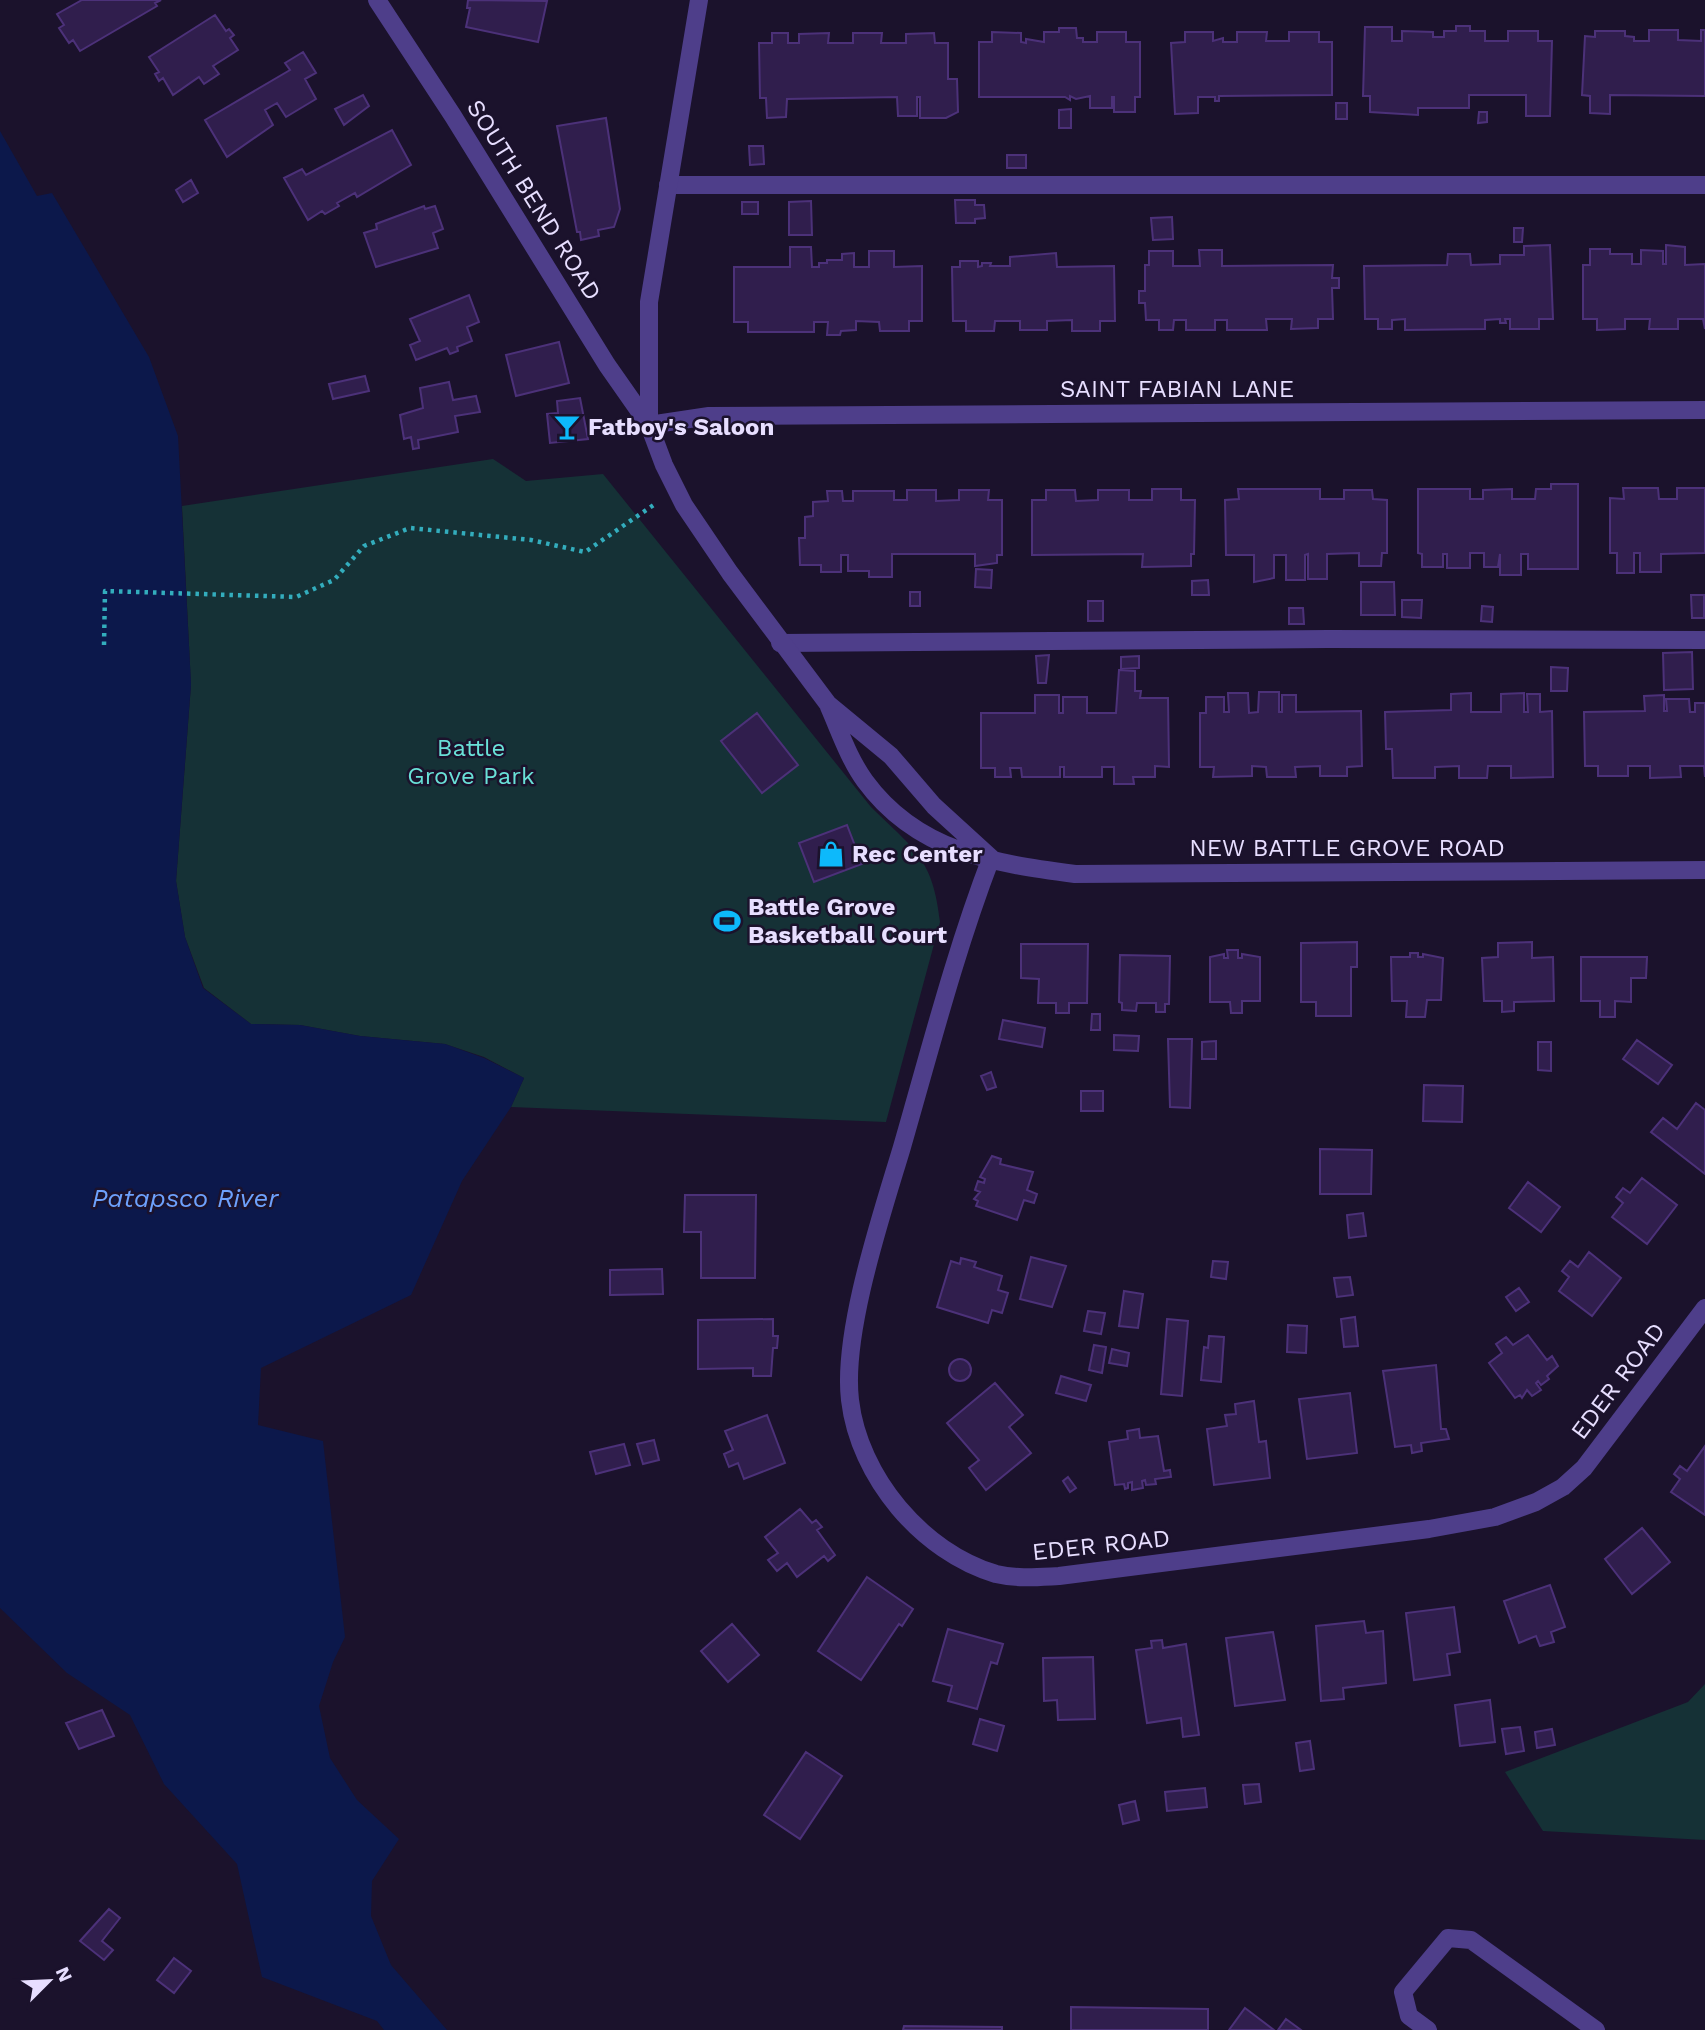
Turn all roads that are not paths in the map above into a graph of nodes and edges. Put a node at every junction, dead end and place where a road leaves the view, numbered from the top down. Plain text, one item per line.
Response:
1 (377, 0) edge
2 (699, 0) edge
3 (1705, 185) edge
4 (668, 186) junction
5 (1705, 410) edge
6 (649, 425) junction
7 (1705, 640) edge
8 (780, 643) junction
9 (828, 704) junction
10 (991, 858) junction
11 (1705, 870) edge
12 (1705, 1308) edge
13 (1428, 2030) edge
14 (1596, 2030) edge

1 - 6 street, SOUTH BEND ROAD
2 - 4 street
3 - 4 street
4 - 6 street
5 - 6 street, SAINT FABIAN LANE
6 - 8 street, NEW BATTLE GROVE ROAD
7 - 8 street
8 - 9 street, NEW BATTLE GROVE ROAD
9 - 10 street, NEW BATTLE GROVE ROAD
9 - 10 street, NEW BATTLE GROVE ROAD
10 - 11 street, NEW BATTLE GROVE ROAD
10 - 12 street, EDER ROAD
13 - 14 street

